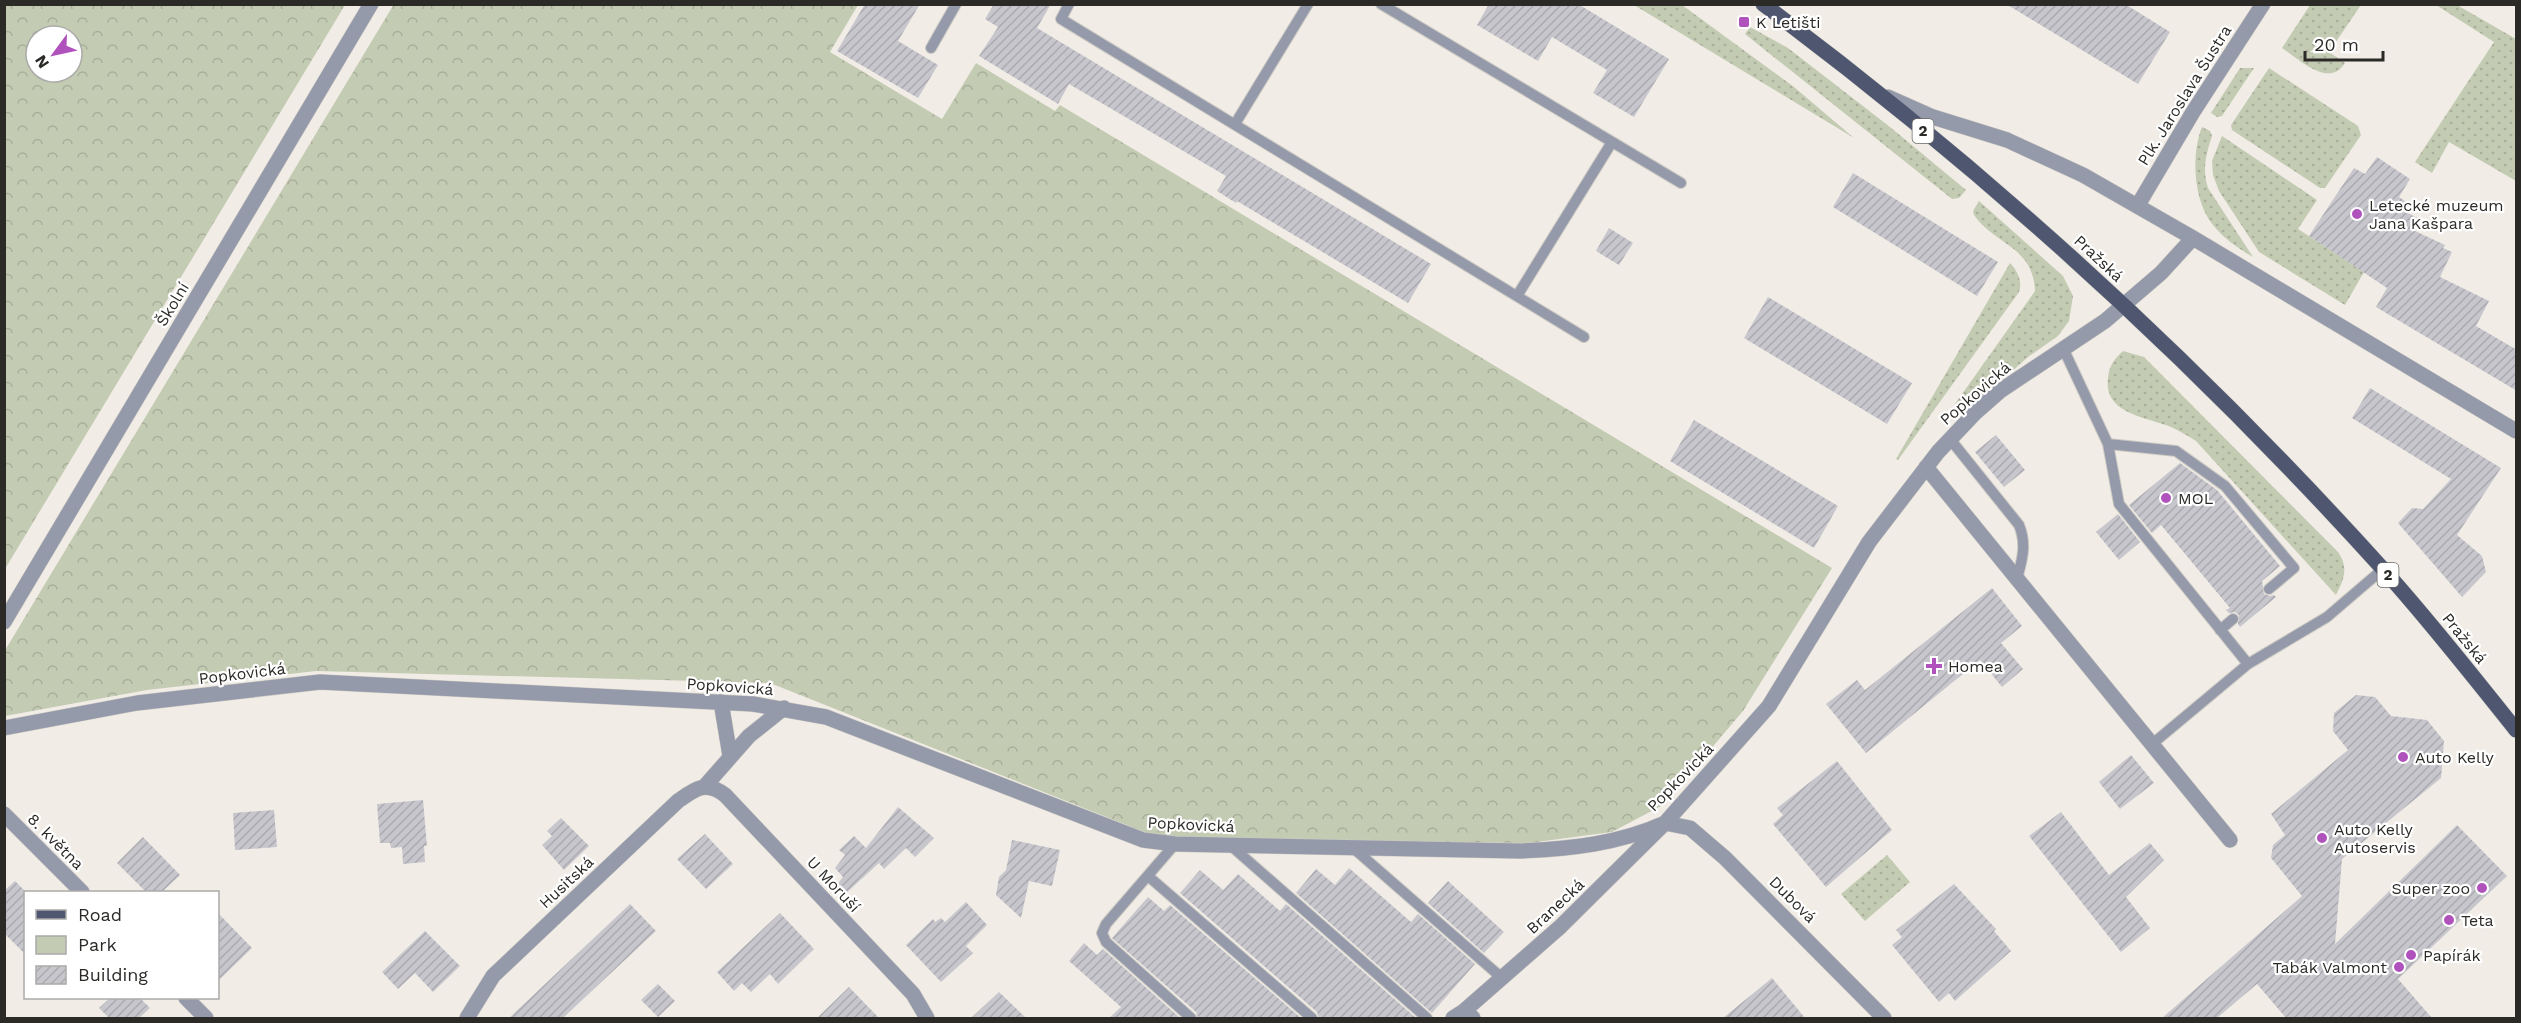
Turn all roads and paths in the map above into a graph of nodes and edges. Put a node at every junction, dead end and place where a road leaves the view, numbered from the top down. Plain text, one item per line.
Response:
1 (371, 4) edge
2 (956, 4) edge
3 (1069, 4) edge
4 (1308, 4) edge
5 (1381, 4) edge
6 (1763, 4) edge
7 (2263, 4) edge
8 (931, 48) dead end
9 (1862, 81) junction
10 (1235, 124) junction
11 (1612, 142) junction
12 (1681, 183) dead end
13 (2138, 205) junction
14 (2193, 238) junction
15 (1517, 296) junction
16 (2124, 306) junction
17 (1584, 337) dead end
18 (2063, 348) junction
19 (2517, 431) edge
20 (1950, 439) junction
21 (2108, 444) junction
22 (1926, 467) junction
23 (2384, 569) junction
24 (2017, 579) junction
25 (2269, 589) dead end
26 (2234, 619) dead end
27 (4, 622) edge
28 (2220, 630) junction
29 (2248, 664) junction
30 (721, 702) junction
31 (784, 708) junction
32 (4, 728) edge
33 (2517, 730) edge
34 (2151, 745) junction
35 (730, 756) junction
36 (705, 786) junction
37 (4, 814) edge
38 (1665, 823) junction
39 (2230, 840) dead end
40 (1175, 844) junction
41 (1229, 844) junction
42 (1352, 847) junction
43 (1148, 876) junction
44 (81, 891) edge
45 (1502, 978) junction
46 (187, 999) edge
47 (1463, 1016) edge
48 (206, 1018) edge
49 (467, 1018) edge
50 (927, 1018) edge
51 (1191, 1018) edge
52 (1312, 1018) edge
53 (1427, 1018) edge
54 (1884, 1018) edge

1 - 27 street, Školní
2 - 8 lane
3 - 10 lane
4 - 10 lane
5 - 11 lane
6 - 9 main road, Pražská / 2
7 - 13 street, Plk. Jaroslava Šustra
9 - 13 street
9 - 16 main road, Pražská / 2
10 - 15 lane
11 - 12 lane
11 - 15 lane
13 - 14 street
14 - 16 street, Popkovická
14 - 19 street
15 - 17 lane
16 - 18 street, Popkovická
16 - 23 main road, Pražská / 2
18 - 20 street, Popkovická
18 - 21 lane
20 - 22 street, Popkovická
20 - 24 lane
21 - 25 lane
21 - 28 lane
22 - 24 street
22 - 38 street, Popkovická
23 - 29 lane
23 - 33 main road, Pražská / 2
24 - 34 street
26 - 28 lane
28 - 29 lane
29 - 34 lane
30 - 31 street, Popkovická
30 - 32 street, Popkovická
30 - 35 street
31 - 35 street
31 - 40 street, Popkovická
34 - 39 street
35 - 36 street
36 - 49 street, Husitská
36 - 50 street, U Moruší
37 - 44 street, 8. května
38 - 42 street, Popkovická
38 - 45 street, Branecká
38 - 54 street, Dubová
40 - 41 street, Popkovická
40 - 43 lane
41 - 42 street, Popkovická
41 - 53 lane
42 - 45 lane
43 - 51 lane
43 - 52 lane
45 - 47 street, Branecká
46 - 48 street

